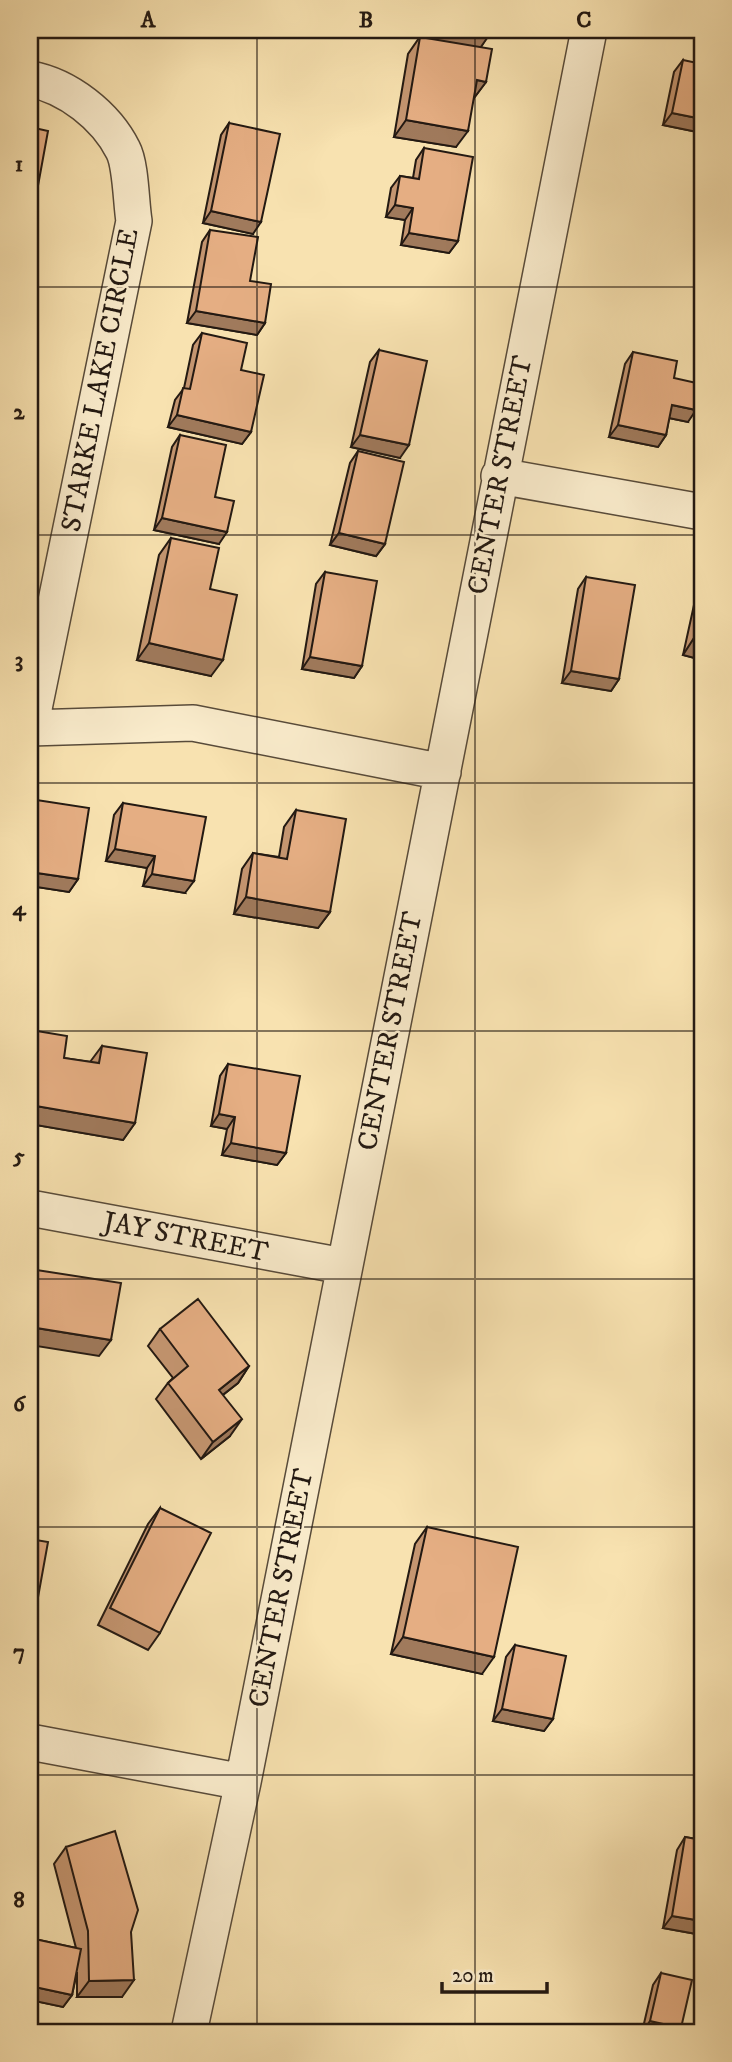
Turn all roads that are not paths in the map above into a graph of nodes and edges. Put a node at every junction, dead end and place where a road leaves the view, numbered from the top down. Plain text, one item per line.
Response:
1 (589, 30) edge
2 (30, 79) edge
3 (499, 476) junction
4 (702, 512) edge
5 (30, 728) edge
6 (443, 772) junction
7 (30, 1208) edge
8 (343, 1266) junction
9 (30, 1742) edge
10 (243, 1782) junction
11 (189, 2032) edge

1 - 3 street, CENTER STREET
2 - 5 street, STARKE LAKE CIRCLE
3 - 4 street
3 - 6 street, CENTER STREET
5 - 6 street, STARKE LAKE CIRCLE
6 - 8 street, CENTER STREET
7 - 8 street, JAY STREET
8 - 10 street, CENTER STREET
9 - 10 street
10 - 11 street, CENTER STREET

